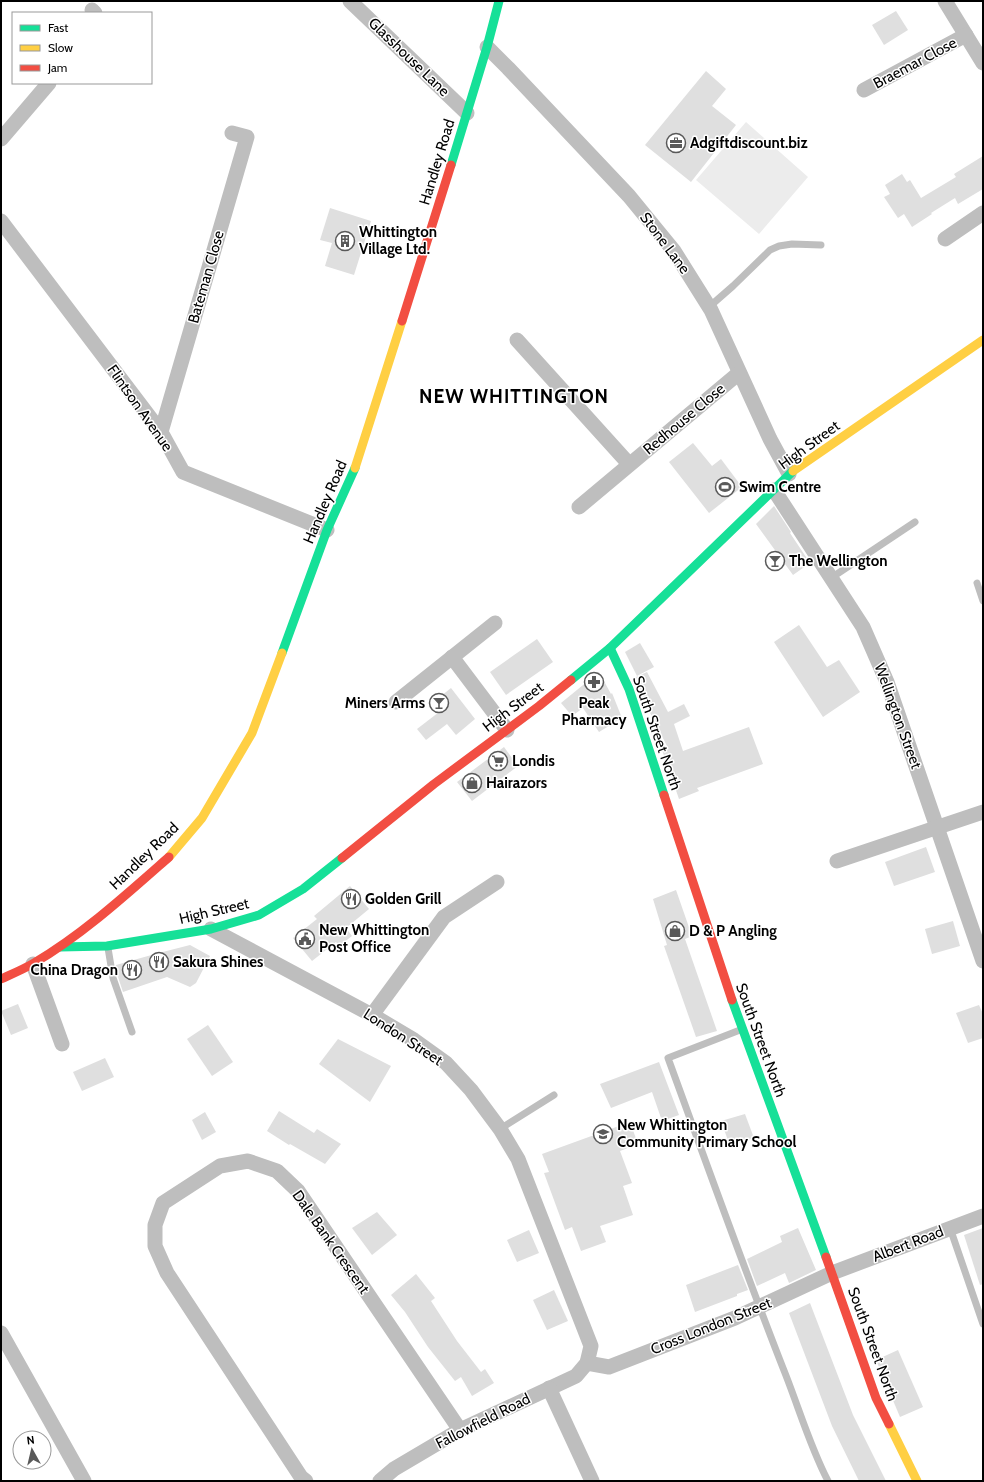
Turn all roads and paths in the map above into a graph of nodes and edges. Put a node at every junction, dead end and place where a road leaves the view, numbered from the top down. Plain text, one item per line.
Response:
1 (350, 1) edge
2 (498, 1) edge
3 (945, 1) edge
4 (966, 36) junction
5 (487, 48) junction
6 (983, 63) edge
7 (48, 84) edge
8 (864, 90) dead end
9 (467, 113) junction
10 (232, 133) dead end
11 (1, 139) edge
12 (983, 213) edge
13 (1, 221) edge
14 (945, 239) dead end
15 (821, 245) dead end
16 (709, 306) junction
17 (517, 340) dead end
18 (983, 342) edge
19 (739, 373) junction
20 (161, 432) junction
21 (629, 464) junction
22 (789, 474) junction
23 (774, 490) junction
24 (580, 507) dead end
25 (915, 522) dead end
26 (327, 530) junction
27 (831, 578) junction
28 (977, 583) dead end
29 (983, 601) edge
30 (495, 623) dead end
31 (610, 648) junction
32 (452, 657) junction
33 (396, 702) dead end
34 (507, 730) junction
35 (983, 812) edge
36 (937, 827) junction
37 (837, 861) dead end
38 (497, 882) dead end
39 (211, 929) junction
40 (108, 946) junction
41 (60, 947) junction
42 (983, 961) edge
43 (33, 964) junction
44 (1, 979) edge
45 (372, 1015) junction
46 (742, 1030) junction
47 (132, 1032) dead end
48 (62, 1044) dead end
49 (554, 1095) dead end
50 (500, 1129) junction
51 (983, 1216) edge
52 (950, 1228) junction
53 (832, 1273) junction
54 (759, 1307) junction
55 (983, 1324) edge
56 (1, 1333) edge
57 (587, 1363) junction
58 (550, 1388) junction
59 (460, 1430) junction
60 (84, 1481) edge
61 (306, 1481) edge
62 (380, 1481) edge
63 (592, 1481) edge
64 (828, 1481) edge
65 (916, 1481) edge

1 - 9 street, Glasshouse Lane
2 - 5 street, Handley Road
3 - 4 street
4 - 6 street
4 - 8 street, Braemar Close
5 - 9 street, Handley Road
5 - 16 street, Stone Lane
7 - 11 street
9 - 26 street, Handley Road
10 - 20 street, Bateman Close
12 - 14 street
13 - 20 street, Flintson Avenue
15 - 16 lane
16 - 19 street, Stone Lane
17 - 21 street, Redhouse Close
18 - 22 street, High Street
19 - 21 street, Redhouse Close
19 - 22 street, Stone Lane
20 - 26 street, Flintson Avenue
21 - 24 street, Redhouse Close
22 - 23 street, High Street
23 - 27 street, Wellington Street
23 - 31 street, High Street
25 - 27 lane
26 - 41 street, Handley Road
27 - 36 street, Wellington Street
28 - 29 lane
30 - 32 street
31 - 34 street, High Street
31 - 46 street, South Street North
32 - 33 street
32 - 34 street
34 - 39 street, High Street
35 - 36 street
36 - 37 street
36 - 42 street, Wellington Street
38 - 45 street
39 - 40 street, High Street
39 - 45 street, London Street
40 - 41 street, High Street
40 - 47 lane
41 - 43 street
43 - 44 street
43 - 48 street
45 - 50 street, London Street
46 - 53 street, South Street North
46 - 54 lane
49 - 50 lane
50 - 57 street, London Street
51 - 52 street, Albert Road
52 - 53 street, Albert Road
52 - 55 lane
53 - 54 street, Cross London Street
53 - 65 street, South Street North
54 - 57 street, Cross London Street
54 - 64 lane
56 - 60 street
57 - 58 street, Fallowfield Road
58 - 59 street, Fallowfield Road
58 - 63 street
59 - 61 street, Dale Bank Crescent
59 - 62 street, Fallowfield Road

